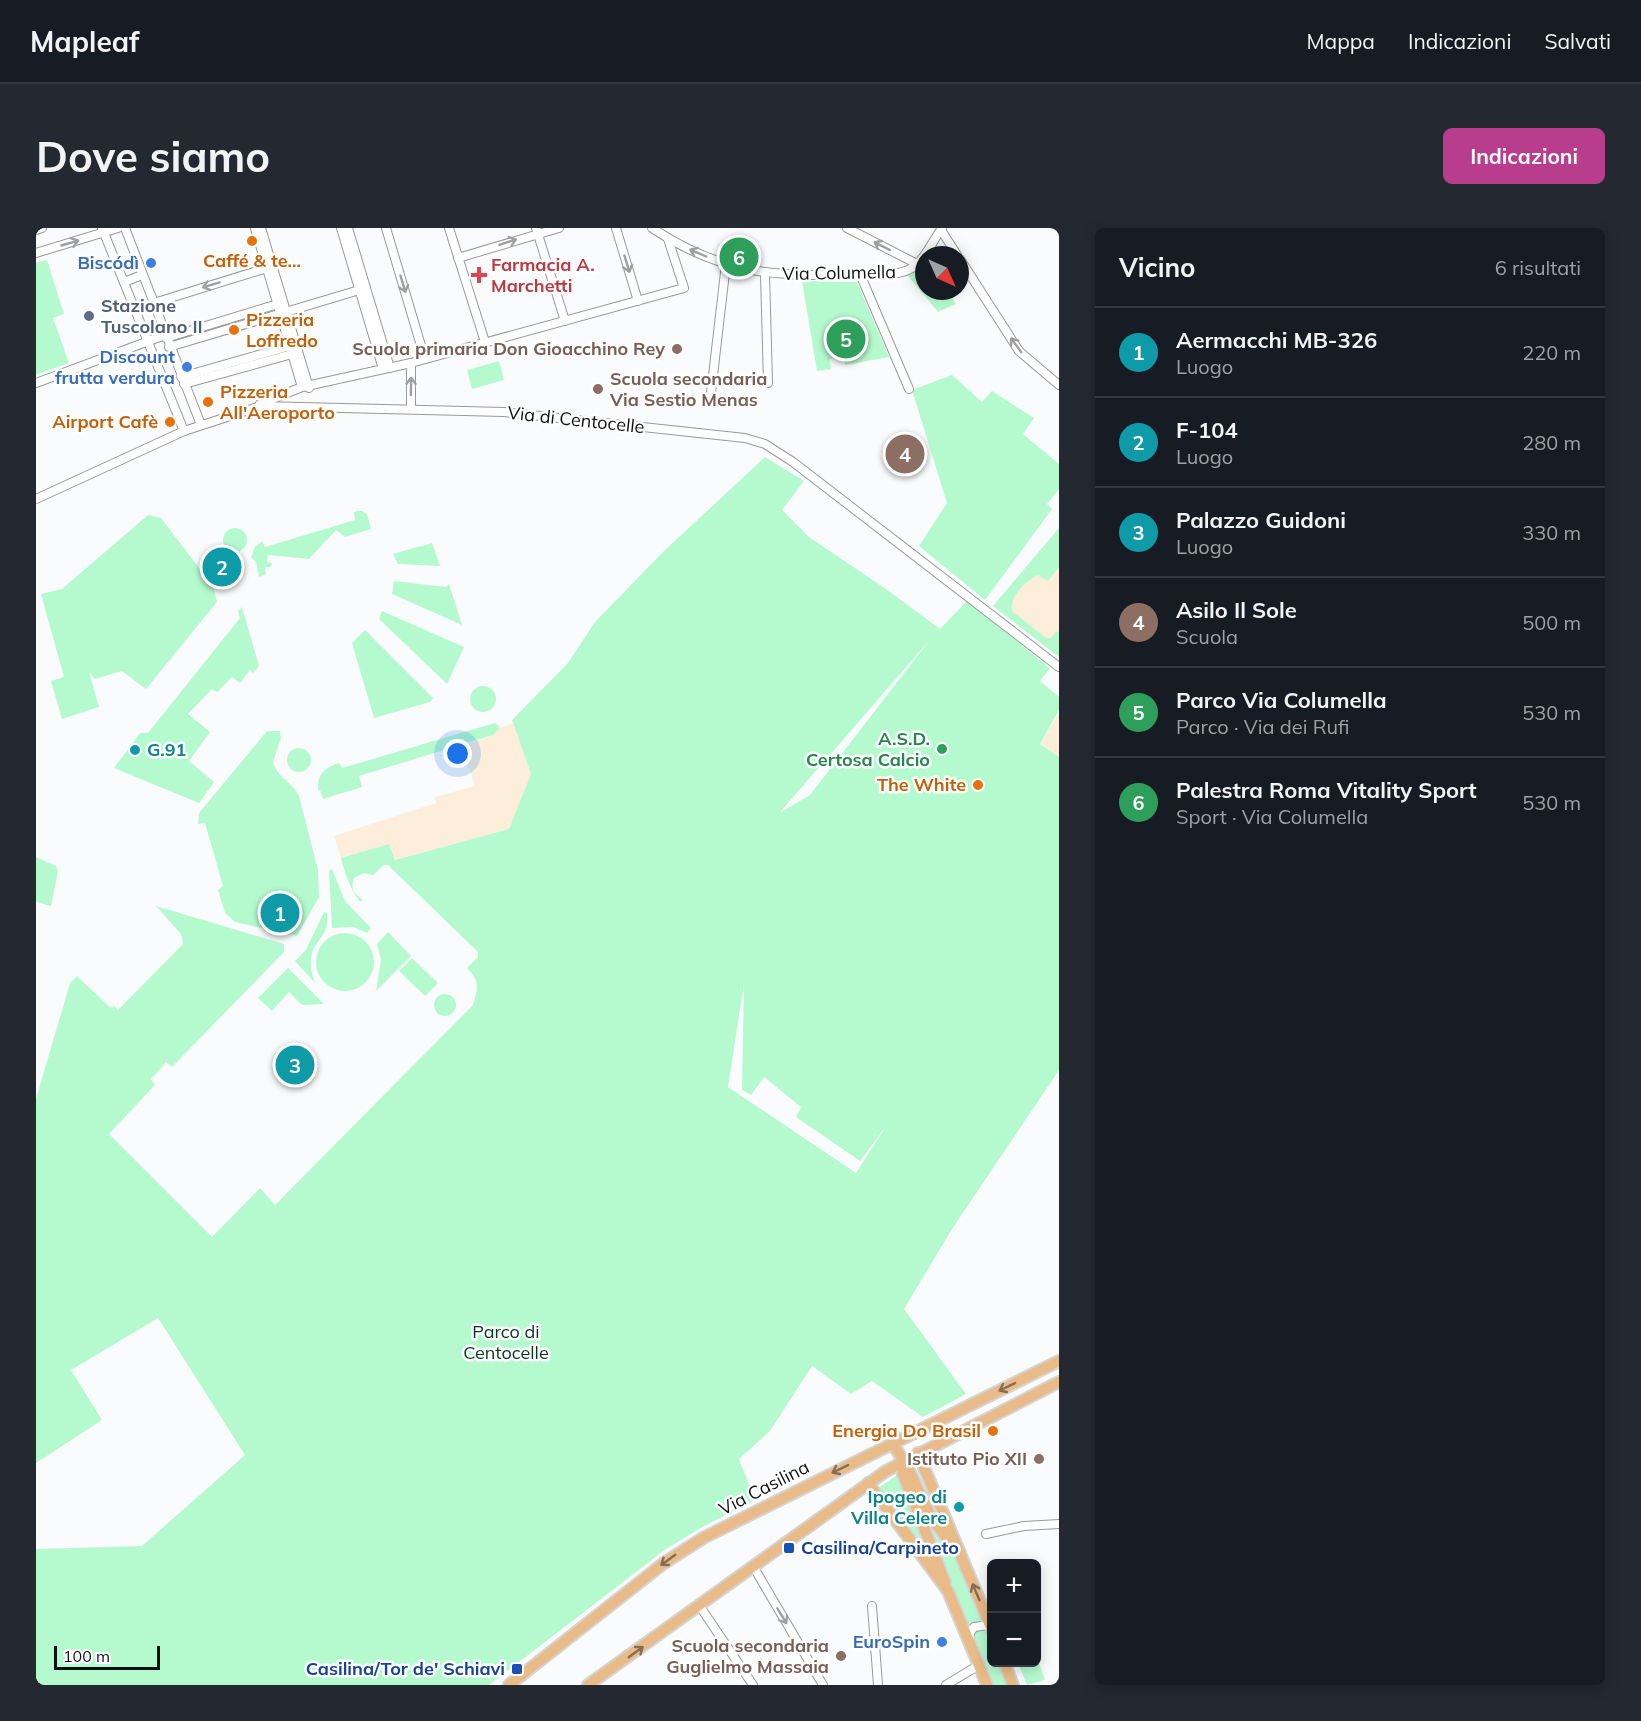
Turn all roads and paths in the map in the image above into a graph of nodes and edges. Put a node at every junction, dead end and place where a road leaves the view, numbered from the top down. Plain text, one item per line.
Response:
1 (42, 228) edge
2 (118, 228) edge
3 (125, 228) edge
4 (255, 228) edge
5 (261, 228) edge
6 (341, 228) edge
7 (348, 228) edge
8 (386, 228) edge
9 (449, 228) edge
10 (559, 228) edge
11 (616, 228) edge
12 (652, 228) edge
13 (847, 228) edge
14 (941, 229) edge
15 (36, 230) edge
16 (103, 230) edge
17 (537, 231) edge
18 (668, 238) junction
19 (929, 246) edge
20 (951, 246) edge
21 (36, 253) edge
22 (458, 258) junction
23 (915, 263) edge
24 (726, 264) junction
25 (915, 265) edge
26 (269, 267) junction
27 (969, 273) edge
28 (765, 274) junction
29 (860, 274) junction
30 (142, 275) junction
31 (124, 282) junction
32 (363, 289) junction
33 (638, 301) junction
34 (154, 303) junction
35 (278, 304) junction
36 (283, 313) junction
37 (565, 321) junction
38 (165, 336) junction
39 (147, 342) junction
40 (485, 342) junction
41 (169, 347) junction
42 (291, 350) junction
43 (425, 359) junction
44 (411, 363) junction
45 (387, 369) junction
46 (183, 381) junction
47 (36, 383) edge
48 (768, 383) dead end
49 (1059, 385) edge
50 (306, 388) junction
51 (909, 389) dead end
52 (710, 401) dead end
53 (253, 407) junction
54 (411, 409) junction
55 (201, 425) junction
56 (184, 431) junction
57 (36, 499) edge
58 (1059, 667) edge
59 (1059, 1361) edge
60 (1059, 1382) edge
61 (893, 1444) junction
62 (918, 1453) junction
63 (902, 1462) junction
64 (868, 1483) junction
65 (1059, 1524) edge
66 (986, 1534) dead end
67 (961, 1559) junction
68 (753, 1566) junction
69 (948, 1591) junction
70 (699, 1605) junction
71 (872, 1606) dead end
72 (987, 1620) edge
73 (987, 1627) edge
74 (969, 1641) junction
75 (979, 1665) junction
76 (1006, 1667) edge
77 (509, 1685) edge
78 (588, 1685) edge
79 (753, 1685) edge
80 (823, 1685) edge
81 (878, 1685) edge
82 (946, 1685) edge
83 (987, 1685) edge
84 (1013, 1685) edge

1 - 15 street
2 - 16 street
3 - 30 street
4 - 26 street
5 - 26 street
6 - 32 street
7 - 32 street
8 -> 43 street
9 - 22 street
10 - 17 street
11 -> 33 street
12 - 18 street, Via Columella
23 -> 13 street
14 - 19 street, Via Columella
14 - 20 street
21 -> 16 street
16 - 31 street
22 -> 17 street
17 - 37 street
24 -> 18 street, Via Columella
18 - 33 street
22 - 40 street
24 - 28 street, Via Columella
24 - 52 street
25 - 29 street, Via Columella
26 -> 34 street
26 - 35 street
26 - 36 street
49 -> 27 street
28 - 29 street, Via Columella
28 - 48 street
29 - 51 street
30 - 31 street
30 - 34 street
31 - 39 street
32 - 36 street
32 - 45 street
33 - 37 street
34 - 38 street
35 - 36 street
35 - 38 street
36 - 41 street
36 - 42 street
36 - 50 street
37 - 40 street
38 - 39 street
38 - 41 street
39 - 47 street
39 - 56 street
40 - 43 street
41 - 46 street
42 - 46 street
42 - 50 street
43 - 44 street
44 - 45 street
54 -> 44 street
45 - 50 street
46 - 55 street
50 - 53 street
53 - 54 street, Via di Centocelle
53 - 55 street, Via di Centocelle
54 - 58 street, Via di Centocelle
55 - 56 street, Via di Centocelle
56 - 57 street, Via di Centocelle
59 -> 61 main road, Via Casilina
60 - 62 main road
61 - 63 main road
61 -> 77 main road, Via Casilina
62 - 63 main road
62 - 67 main road
63 - 64 main road
63 - 67 main road
63 - 69 main road
64 - 68 main road
64 - 69 main road
65 - 66 street
72 -> 67 main road
68 - 70 main road
68 -> 80 street
69 - 74 main road
78 -> 70 main road
70 - 79 street
71 - 81 street
73 - 74 street
74 - 75 main road
75 - 82 street
75 - 83 main road
76 - 84 main road

